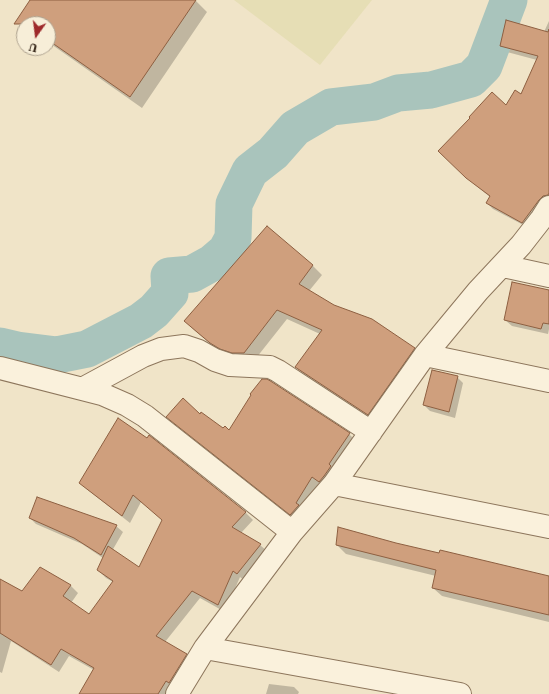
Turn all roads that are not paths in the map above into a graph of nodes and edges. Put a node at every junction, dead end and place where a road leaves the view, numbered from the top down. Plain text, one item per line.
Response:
1 (549, 207) edge
2 (503, 266) junction
3 (549, 276) edge
4 (425, 355) junction
5 (3, 369) edge
6 (549, 381) edge
7 (82, 389) junction
8 (371, 432) junction
9 (334, 484) junction
10 (549, 527) edge
11 (292, 532) junction
12 (205, 648) junction
13 (177, 694) edge
14 (460, 694) edge

1 - 2 street
2 - 3 street
2 - 4 street
4 - 6 street
4 - 8 street
5 - 7 street
7 - 8 street
7 - 11 street
8 - 9 street
9 - 10 street
9 - 11 street
11 - 12 street
12 - 13 street
12 - 14 street

